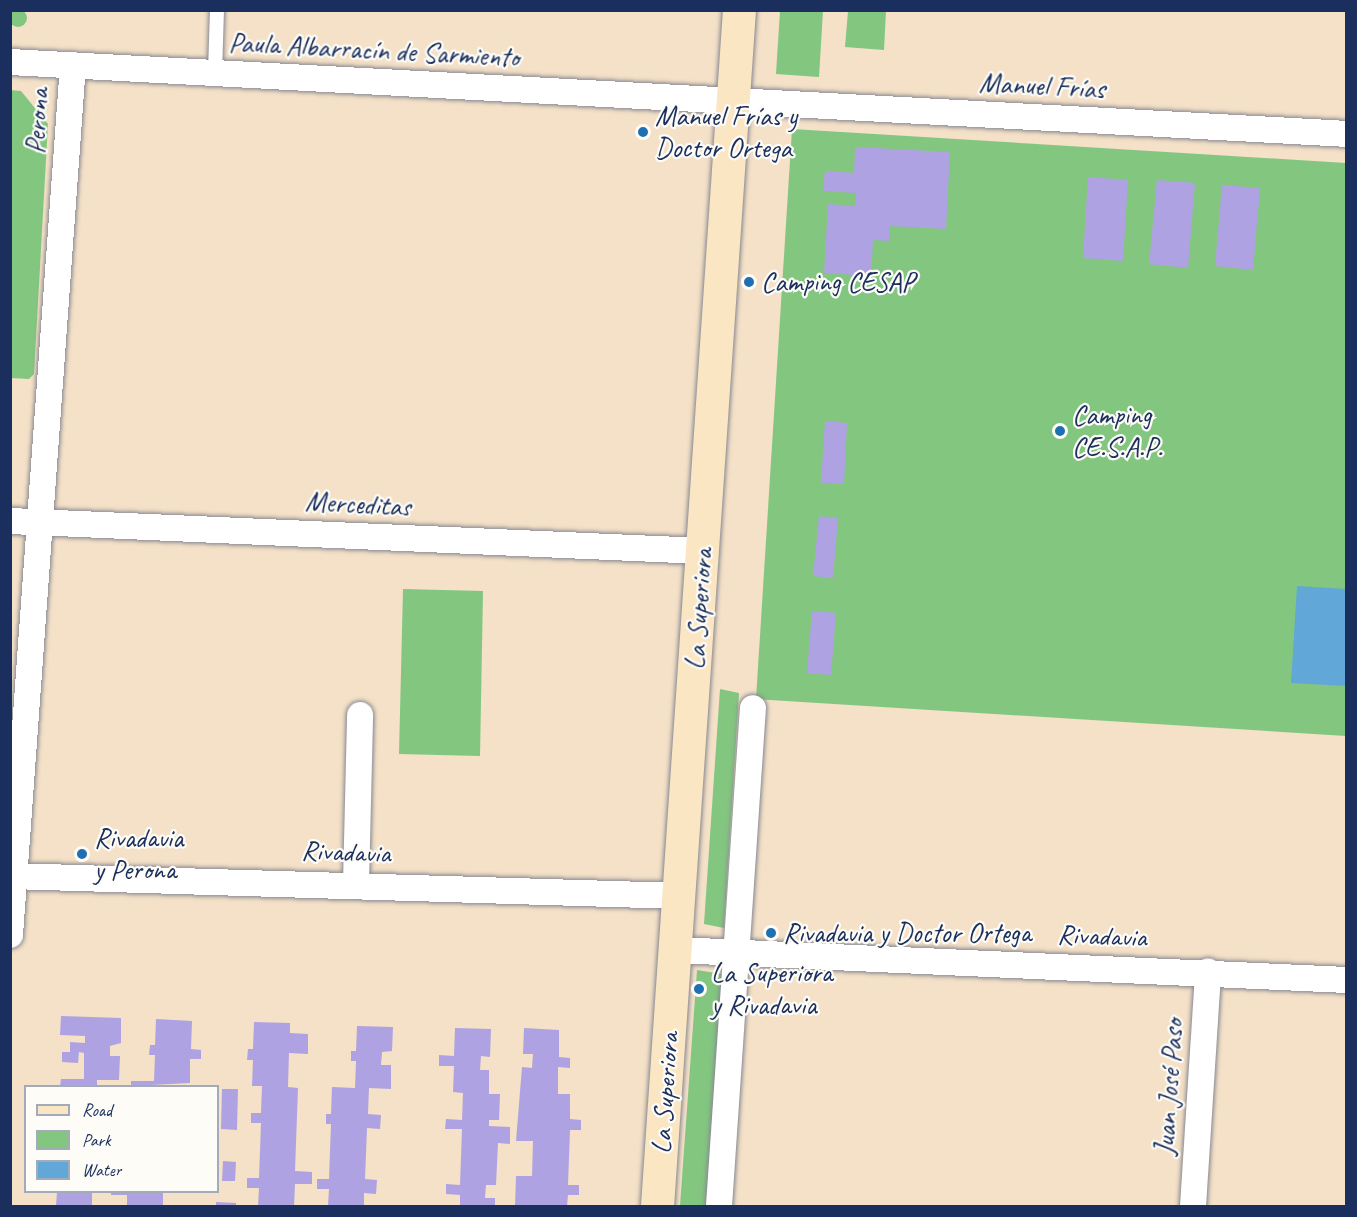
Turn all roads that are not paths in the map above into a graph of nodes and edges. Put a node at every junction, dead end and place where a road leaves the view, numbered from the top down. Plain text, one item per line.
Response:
1 (217, 10) edge
2 (739, 10) edge
3 (10, 62) edge
4 (73, 65) junction
5 (215, 73) junction
6 (733, 100) junction
7 (1347, 134) edge
8 (10, 521) edge
9 (38, 522) junction
10 (703, 551) junction
11 (753, 708) dead end
12 (360, 715) dead end
13 (12, 876) edge
14 (356, 884) junction
15 (679, 896) junction
16 (10, 935) edge
17 (676, 950) junction
18 (736, 952) junction
19 (1208, 971) junction
20 (1347, 981) edge
21 (657, 1206) edge
22 (719, 1206) edge
23 (1193, 1206) edge

1 - 5 lane
2 - 6 main road, La Superiora
3 - 4 street, Paula Albarracín de Sarmiento
4 - 5 street, Paula Albarracín de Sarmiento
4 - 9 street, Perona
5 - 6 street, Paula Albarracín de Sarmiento
6 - 7 street, Manuel Frías
6 - 10 main road, La Superiora
8 - 9 street, Merceditas
9 - 10 street, Merceditas
9 - 13 street, Perona
10 - 15 main road, La Superiora
11 - 18 street
12 - 14 street
13 - 14 street, Rivadavia
13 - 16 street, Perona
14 - 15 street, Rivadavia
15 - 17 main road, La Superiora
17 - 18 street, Rivadavia
17 - 21 main road, La Superiora
18 - 19 street, Rivadavia
18 - 22 street
19 - 20 street, Rivadavia
19 - 23 street, Juan José Paso

